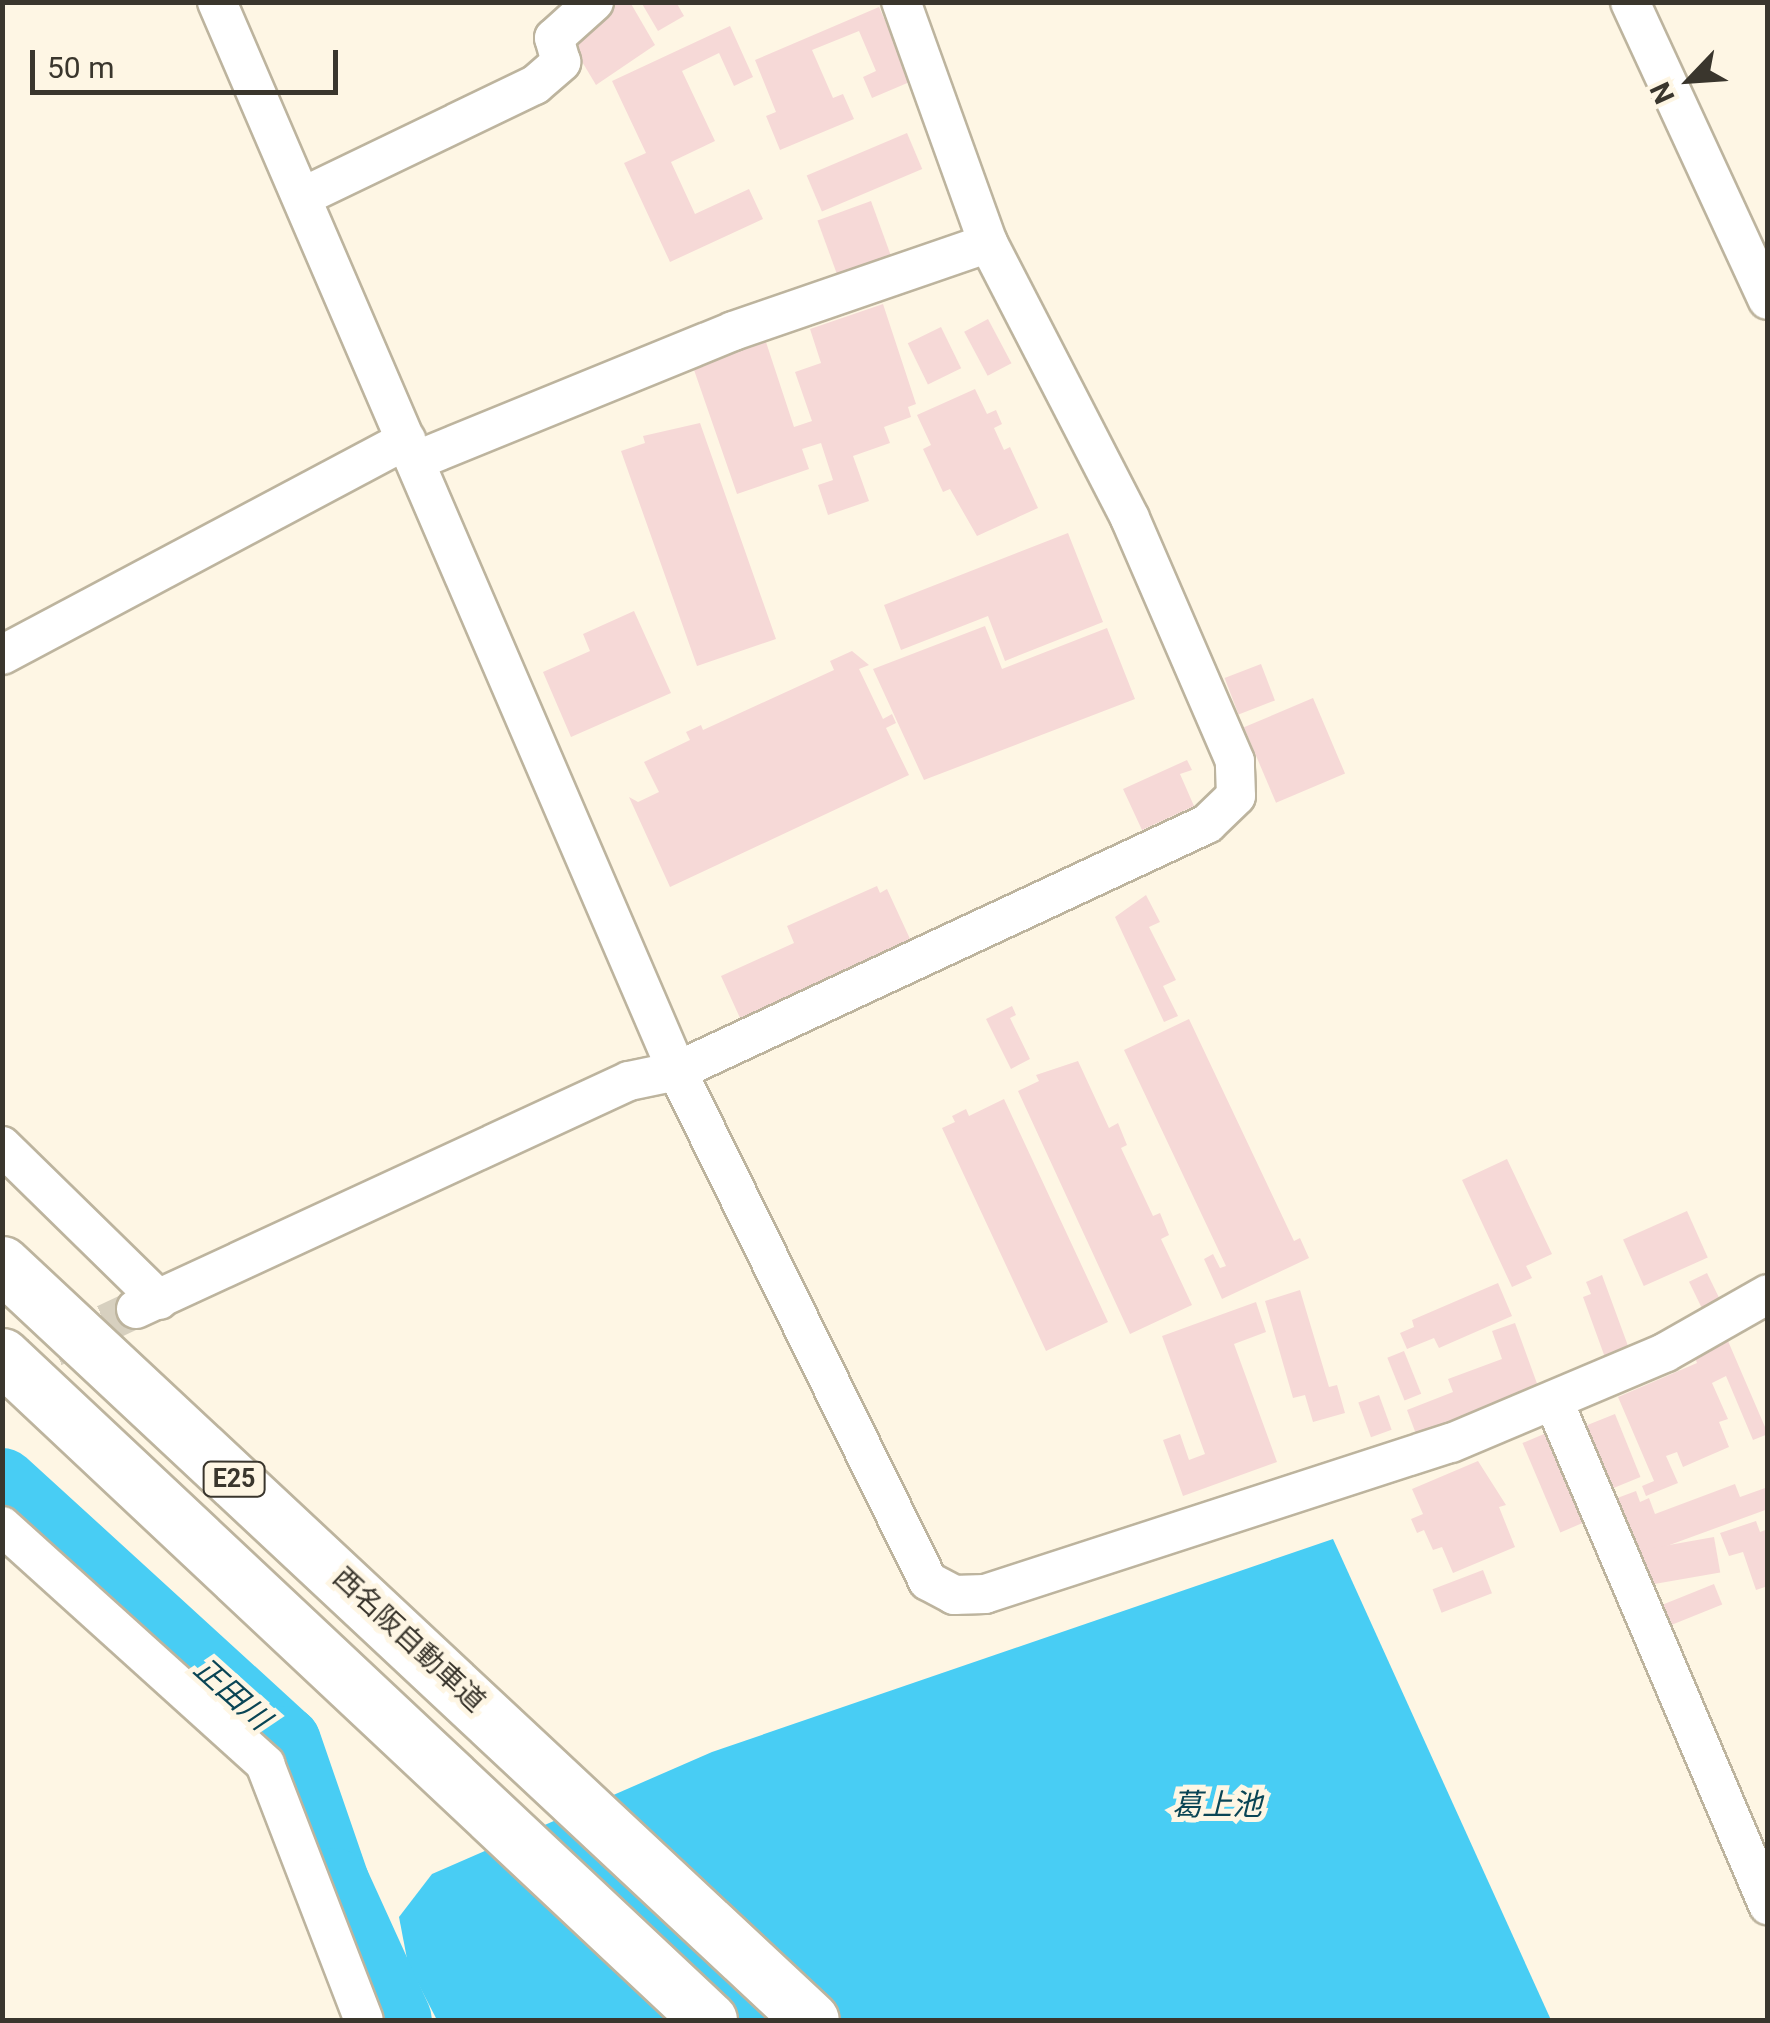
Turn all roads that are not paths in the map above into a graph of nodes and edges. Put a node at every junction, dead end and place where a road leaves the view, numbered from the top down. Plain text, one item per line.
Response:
1 (217, 2) edge
2 (594, 2) edge
3 (901, 2) edge
4 (1630, 2) edge
5 (302, 197) junction
6 (988, 243) junction
7 (1768, 300) edge
8 (410, 450) junction
9 (2, 655) edge
10 (676, 1071) junction
11 (2, 1146) edge
12 (2, 1264) edge
13 (1768, 1294) edge
14 (2, 1356) edge
15 (1554, 1402) junction
16 (2, 1526) edge
17 (1768, 1905) edge
18 (364, 2020) edge
19 (709, 2020) edge
20 (812, 2020) edge

1 - 5 street
2 - 5 street
3 - 6 street
4 - 7 street
5 - 8 street
6 - 8 street
6 - 10 street
8 - 9 street
8 - 10 street
10 - 11 street
10 - 15 street
12 - 20 highway, 西名阪自動車道 / E25
13 - 15 street
14 - 19 highway, E25
15 - 17 street
16 - 18 street

